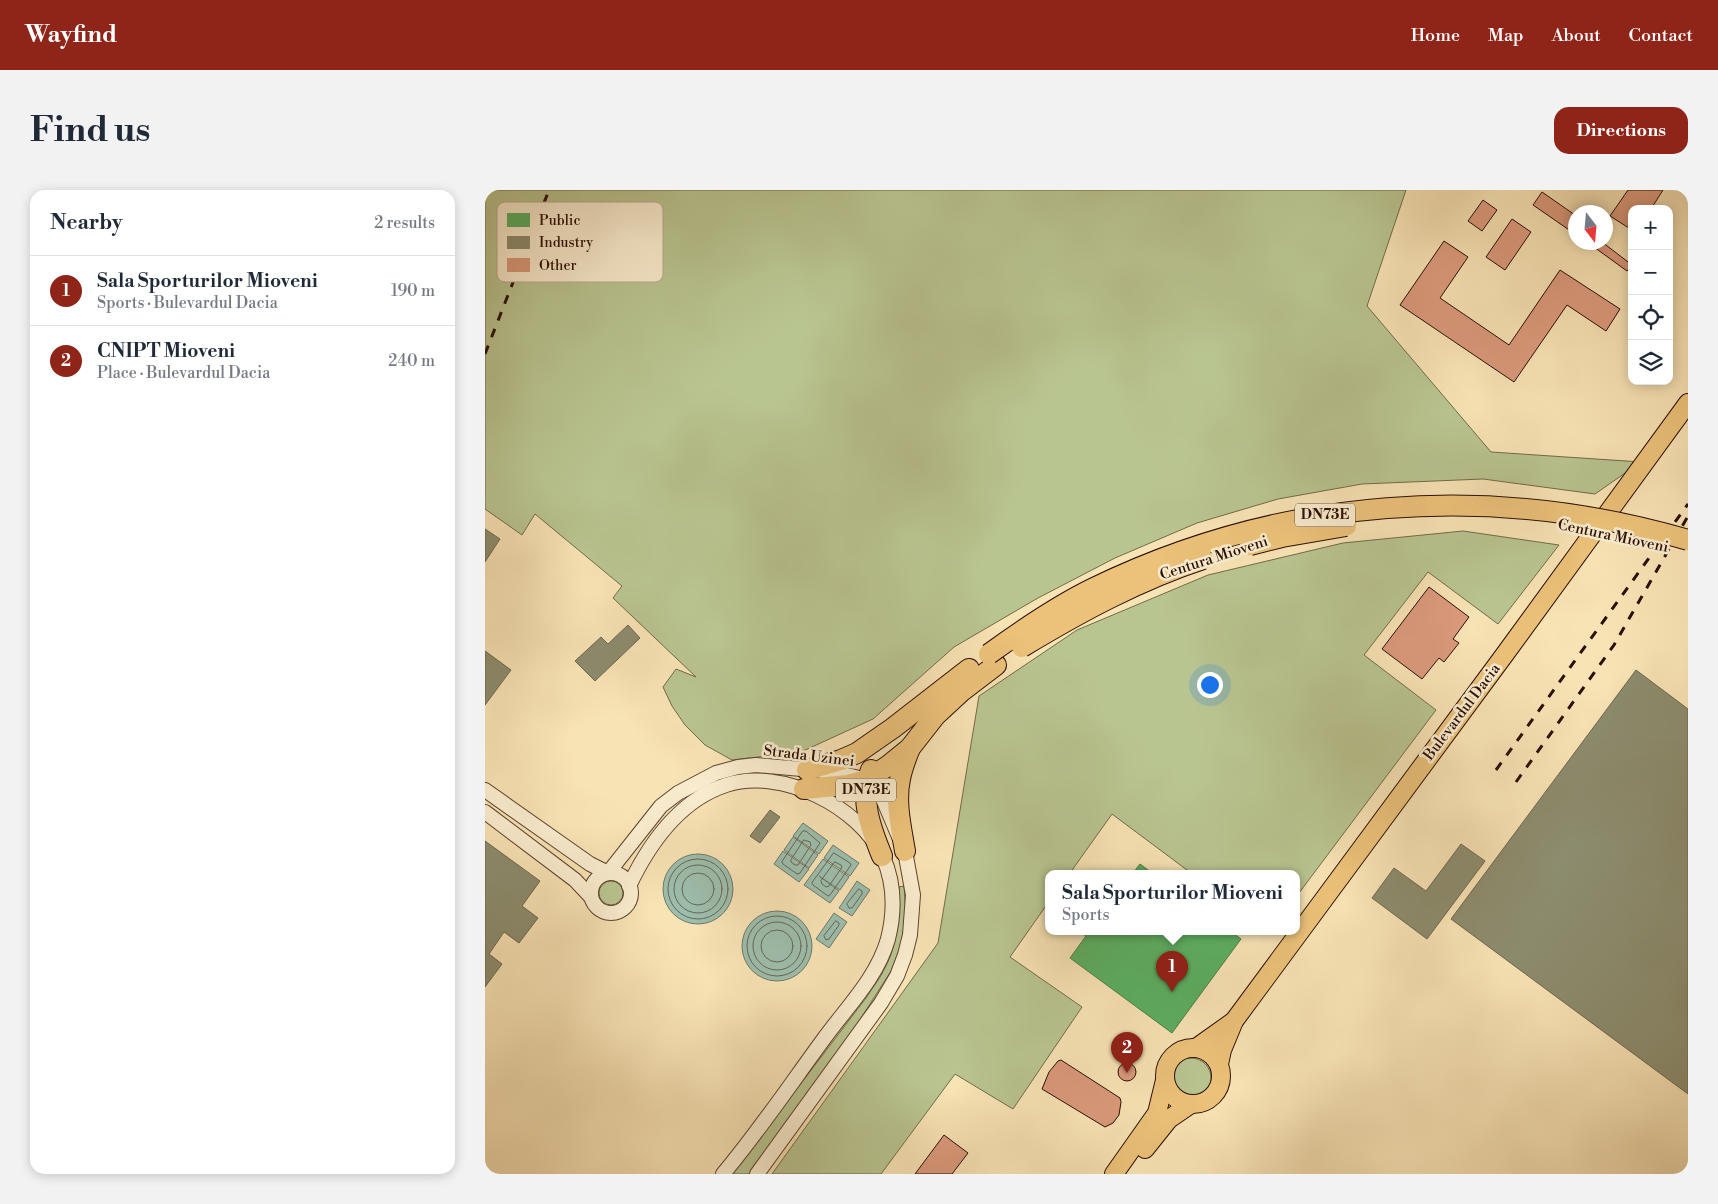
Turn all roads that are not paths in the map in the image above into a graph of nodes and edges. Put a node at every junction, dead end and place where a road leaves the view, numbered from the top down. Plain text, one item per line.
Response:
1 (1688, 403) edge
2 (1688, 540) edge
3 (1688, 554) edge
4 (992, 659) junction
5 (893, 728) junction
6 (910, 748) junction
7 (806, 779) junction
8 (867, 780) junction
9 (485, 790) edge
10 (485, 812) edge
11 (905, 851) junction
12 (882, 856) junction
13 (608, 873) junction
14 (629, 886) junction
15 (591, 897) junction
16 (1300, 931) edge
17 (1297, 935) edge
18 (1234, 1020) junction
19 (1196, 1048) junction
20 (1219, 1064) junction
21 (1165, 1080) junction
22 (1191, 1104) junction
23 (723, 1174) edge
24 (757, 1174) edge
25 (1114, 1174) edge
26 (1127, 1174) edge

1 - 16 main road, Bulevardul Dacia
2 - 4 highway, Centura Mioveni / DN73E, bridge
3 - 4 highway, Centura Mioveni / DN73E, bridge
4 - 5 highway, Centura Mioveni / DN73E
4 - 6 highway, Centura Mioveni / DN73E
5 - 7 highway, Centura Mioveni / DN73E
5 - 8 highway, DN73E
6 - 8 highway, Centura Mioveni / DN73E
6 - 11 highway, DN73E
7 - 8 highway, Centura Mioveni / DN73E
7 - 12 street, Strada Uzinei
7 - 13 street, Strada Uzinei
7 - 14 street, Strada Uzinei
8 - 11 street, Strada Uzinei
8 - 12 highway, DN73E
9 - 13 street
10 - 15 street
11 - 24 street, Strada Uzinei
12 - 23 street, Strada Uzinei
13 - 14 street
13 - 15 street
14 - 15 street
17 - 18 main road, Bulevardul Dacia
18 - 19 main road
18 - 20 main road
19 - 20 main road
19 - 21 main road
20 - 22 main road
21 - 22 main road
21 - 25 main road
22 - 26 main road

